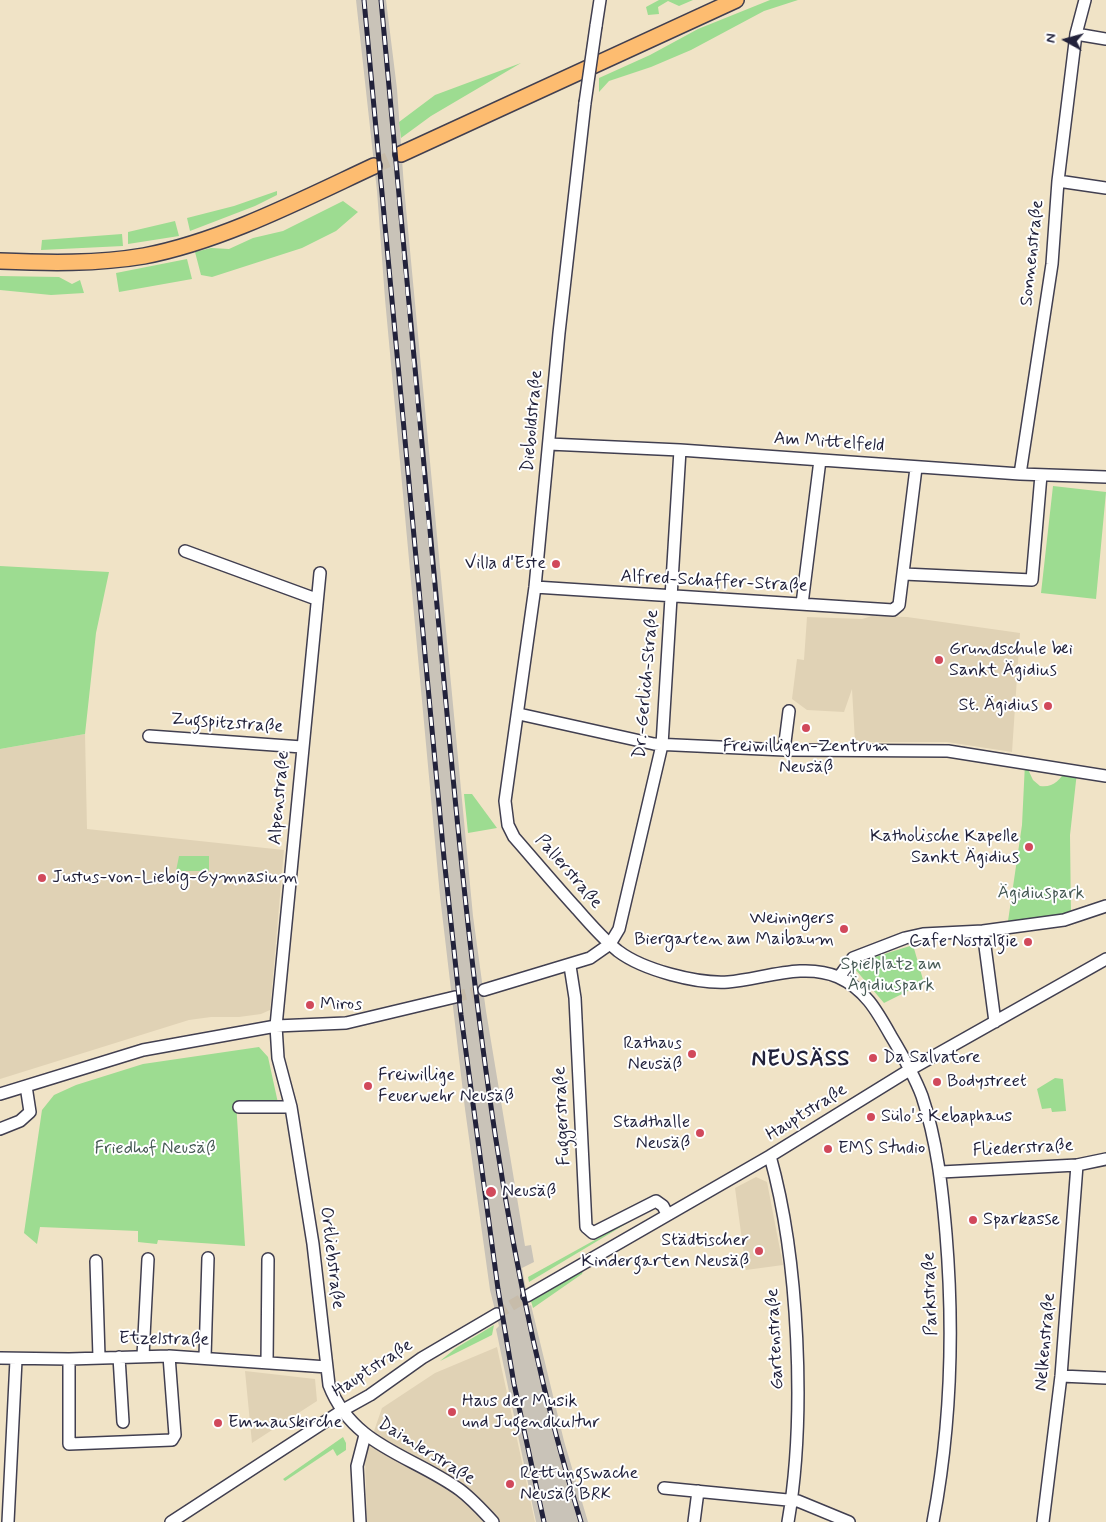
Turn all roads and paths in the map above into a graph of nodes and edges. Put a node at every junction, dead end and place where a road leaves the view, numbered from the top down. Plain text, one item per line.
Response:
1 (600, 0) edge
2 (736, 0) edge
3 (1085, 0) edge
4 (1076, 34) junction
5 (1106, 40) edge
6 (401, 154) tunnel mouth
7 (374, 166) tunnel mouth
8 (1058, 181) junction
9 (1106, 188) edge
10 (0, 261) edge
11 (549, 444) junction
12 (680, 450) junction
13 (820, 460) junction
14 (916, 468) junction
15 (1020, 474) junction
16 (1040, 475) junction
17 (1106, 477) edge
18 (185, 551) dead end
19 (320, 573) dead end
20 (904, 574) junction
21 (534, 587) junction
22 (671, 596) junction
23 (316, 600) junction
24 (802, 604) junction
25 (789, 711) dead end
26 (519, 714) junction
27 (149, 736) dead end
28 (662, 745) junction
29 (302, 747) junction
30 (784, 750) junction
31 (1106, 776) edge
32 (507, 819) joint
33 (1106, 906) edge
34 (983, 930) junction
35 (610, 944) junction
36 (1106, 959) edge
37 (570, 966) junction
38 (839, 977) junction
39 (484, 990) tunnel mouth
40 (455, 997) tunnel mouth
41 (995, 1022) junction
42 (276, 1026) junction
43 (911, 1069) junction
44 (26, 1086) junction
45 (0, 1094) edge
46 (239, 1107) dead end
47 (291, 1107) junction
48 (0, 1129) edge
49 (770, 1156) junction
50 (1106, 1159) edge
51 (1077, 1165) junction
52 (941, 1172) junction
53 (667, 1214) junction
54 (208, 1258) dead end
55 (148, 1259) dead end
56 (268, 1259) dead end
57 (96, 1261) dead end
58 (527, 1296) tunnel mouth
59 (497, 1314) tunnel mouth
60 (119, 1356) junction
61 (142, 1356) junction
62 (169, 1356) junction
63 (99, 1357) junction
64 (0, 1358) edge
65 (204, 1358) junction
66 (69, 1359) junction
67 (16, 1360) junction
68 (267, 1362) junction
69 (327, 1367) junction
70 (1062, 1376) junction
71 (1106, 1378) edge
72 (343, 1410) junction
73 (124, 1422) dead end
74 (364, 1435) junction
75 (664, 1488) dead end
76 (698, 1491) junction
77 (792, 1500) junction
78 (8, 1522) edge
79 (170, 1522) edge
80 (360, 1522) edge
81 (493, 1522) edge
82 (694, 1522) edge
83 (788, 1522) edge
84 (849, 1522) edge
85 (932, 1522) edge
86 (1043, 1522) edge

1 - 11 street, Dieboldstraße, bridge
2 - 6 main road
3 - 4 street, Sonnenstraße
4 - 5 street
4 - 8 street, Sonnenstraße
7 - 10 main road
8 - 9 street
8 - 15 street, Sonnenstraße
11 - 12 street, Am Mittelfeld
11 - 21 street, Dieboldstraße
12 - 13 street, Am Mittelfeld
12 - 22 street, Dr.-Gerlich-Straße
13 - 14 street, Am Mittelfeld
13 - 24 street
14 - 15 street, Am Mittelfeld
14 - 20 street
15 - 16 street, Am Mittelfeld
16 - 17 street, Am Mittelfeld
16 - 20 street
18 - 23 street
19 - 23 street, Alpenstraße
20 - 24 street, Alfred-Schaffer-Straße
21 - 22 street, Alfred-Schaffer-Straße
21 - 26 street, Dieboldstraße
22 - 24 street, Alfred-Schaffer-Straße
22 - 28 street, Dr.-Gerlich-Straße
23 - 29 street, Alpenstraße
25 - 30 street
26 - 28 street
26 - 32 street, Dieboldstraße
27 - 29 street, Zugspitzstraße
28 - 30 street
28 - 35 street, Dr.-Gerlich-Straße
29 - 42 street, Alpenstraße
30 - 31 street
32 - 35 street, Pallerstraße
33 - 34 street
34 - 38 street
34 - 41 street
35 - 37 street
35 - 38 street, Pallerstraße
36 - 41 street, Hauptstraße
37 - 39 street
37 - 53 street, Fuggerstraße
38 - 43 street, Parkstraße
40 - 42 street
41 - 43 street, Hauptstraße
42 - 44 street
42 - 47 street, Ortliebstraße
43 - 49 street, Hauptstraße
43 - 52 street, Parkstraße
44 - 45 street
44 - 48 street
46 - 47 street
47 - 69 street, Ortliebstraße
49 - 53 street, Hauptstraße
49 - 77 street, Gartenstraße
50 - 51 street, Fliederstraße
51 - 52 street, Fliederstraße
51 - 70 street, Nelkenstraße
52 - 85 street, Parkstraße
53 - 58 street, Hauptstraße
54 - 65 street
55 - 61 street
56 - 68 street
57 - 63 street
59 - 72 street, Hauptstraße
60 - 61 street, Etzelstraße
60 - 63 street, Etzelstraße
60 - 73 street
61 - 62 street, Etzelstraße
62 - 65 street, Etzelstraße
62 - 66 street
63 - 66 street, Etzelstraße
64 - 67 street, Etzelstraße
65 - 68 street, Etzelstraße
66 - 67 street, Etzelstraße
67 - 78 street
68 - 69 street, Etzelstraße
69 - 72 street, Ortliebstraße
70 - 71 street
70 - 86 street, Nelkenstraße
72 - 74 street, Daimlerstraße
72 - 79 street, Hauptstraße
74 - 80 street
74 - 81 street, Daimlerstraße
75 - 76 street
76 - 77 street
76 - 82 street
77 - 83 street, Gartenstraße
77 - 84 street

